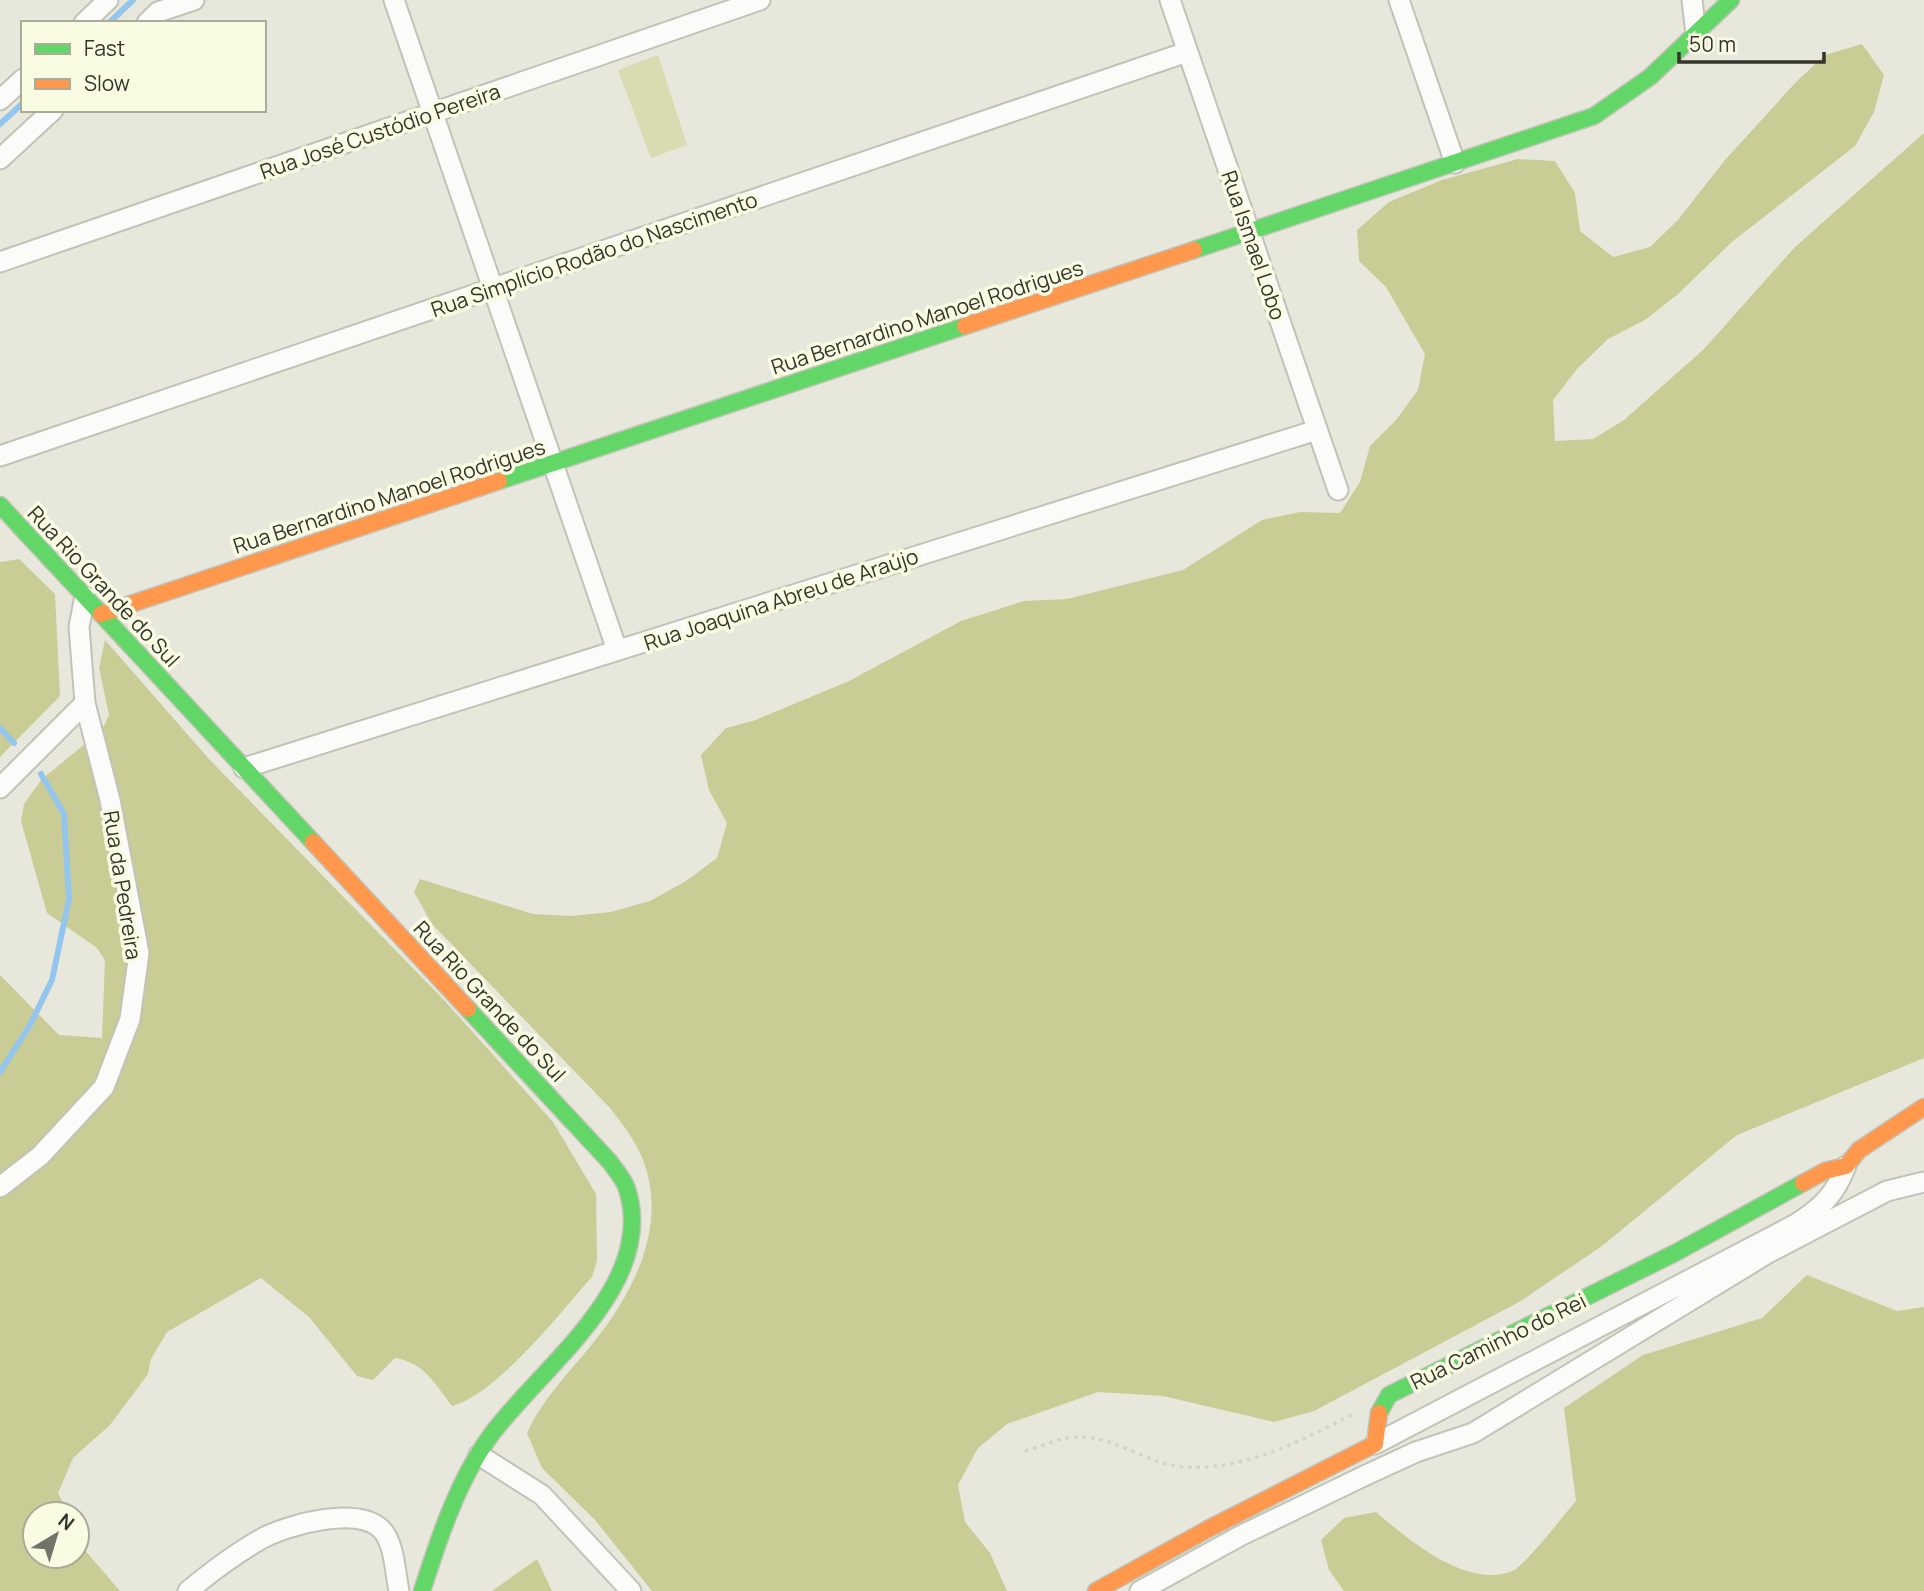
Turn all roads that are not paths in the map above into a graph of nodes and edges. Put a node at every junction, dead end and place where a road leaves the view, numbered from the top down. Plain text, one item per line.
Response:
1 (194, 0) edge
2 (394, 0) edge
3 (760, 0) edge
4 (1170, 0) edge
5 (1399, 0) edge
6 (1692, 0) edge
7 (1731, 0) edge
8 (101, 2) edge
9 (86, 21) edge
10 (149, 21) edge
11 (1696, 34) junction
12 (1187, 52) junction
13 (21, 81) edge
14 (0, 100) edge
15 (50, 112) edge
16 (431, 113) junction
17 (0, 159) edge
18 (1455, 163) junction
19 (1249, 231) junction
20 (0, 261) edge
21 (494, 288) junction
22 (1317, 430) junction
23 (0, 456) edge
24 (555, 463) junction
25 (1338, 490) dead end
26 (0, 505) edge
27 (85, 596) junction
28 (101, 614) junction
29 (617, 650) junction
30 (85, 703) junction
31 (244, 768) junction
32 (0, 788) edge
33 (1924, 1107) edge
34 (1846, 1166) junction
35 (1924, 1182) edge
36 (0, 1187) edge
37 (1375, 1444) junction
38 (479, 1455) junction
39 (188, 1591) edge
40 (399, 1591) edge
41 (422, 1591) edge
42 (631, 1591) edge
43 (1096, 1591) edge
44 (1140, 1591) edge

1 - 10 street
2 - 16 street
3 - 16 street, Rua José Custódio Pereira
4 - 12 street, Rua Ismael Lobo
5 - 18 street
6 - 11 street
7 - 11 street, Rua Bernardino Manoel Rodrigues
8 - 9 street
11 - 18 street, Rua Bernardino Manoel Rodrigues
12 - 19 street, Rua Ismael Lobo
12 - 21 street, Rua Simplício Rodão do Nascimento
13 - 14 street
15 - 17 street
16 - 20 street, Rua José Custódio Pereira
16 - 21 street
18 - 19 street, Rua Bernardino Manoel Rodrigues
19 - 22 street, Rua Ismael Lobo
19 - 24 street, Rua Bernardino Manoel Rodrigues
21 - 23 street, Rua Simplício Rodão do Nascimento
21 - 24 street
22 - 25 street, Rua Ismael Lobo
22 - 29 street, Rua Joaquina Abreu de Araújo
24 - 28 street, Rua Bernardino Manoel Rodrigues
24 - 29 street
26 - 27 street, Rua Rio Grande do Sul
27 - 28 street, Rua Rio Grande do Sul
27 - 30 street, Rua da Pedreira
28 - 31 street, Rua Rio Grande do Sul
29 - 31 street, Rua Joaquina Abreu de Araújo
30 - 32 street
30 - 36 street, Rua da Pedreira
31 - 38 street, Rua Rio Grande do Sul
33 - 34 street, Rua Caminho do Rei
34 - 37 street
34 - 37 street, Rua Caminho do Rei
35 - 44 street
37 - 43 street
38 - 41 street, Rua Rio Grande do Sul
38 - 42 street
39 - 40 street

